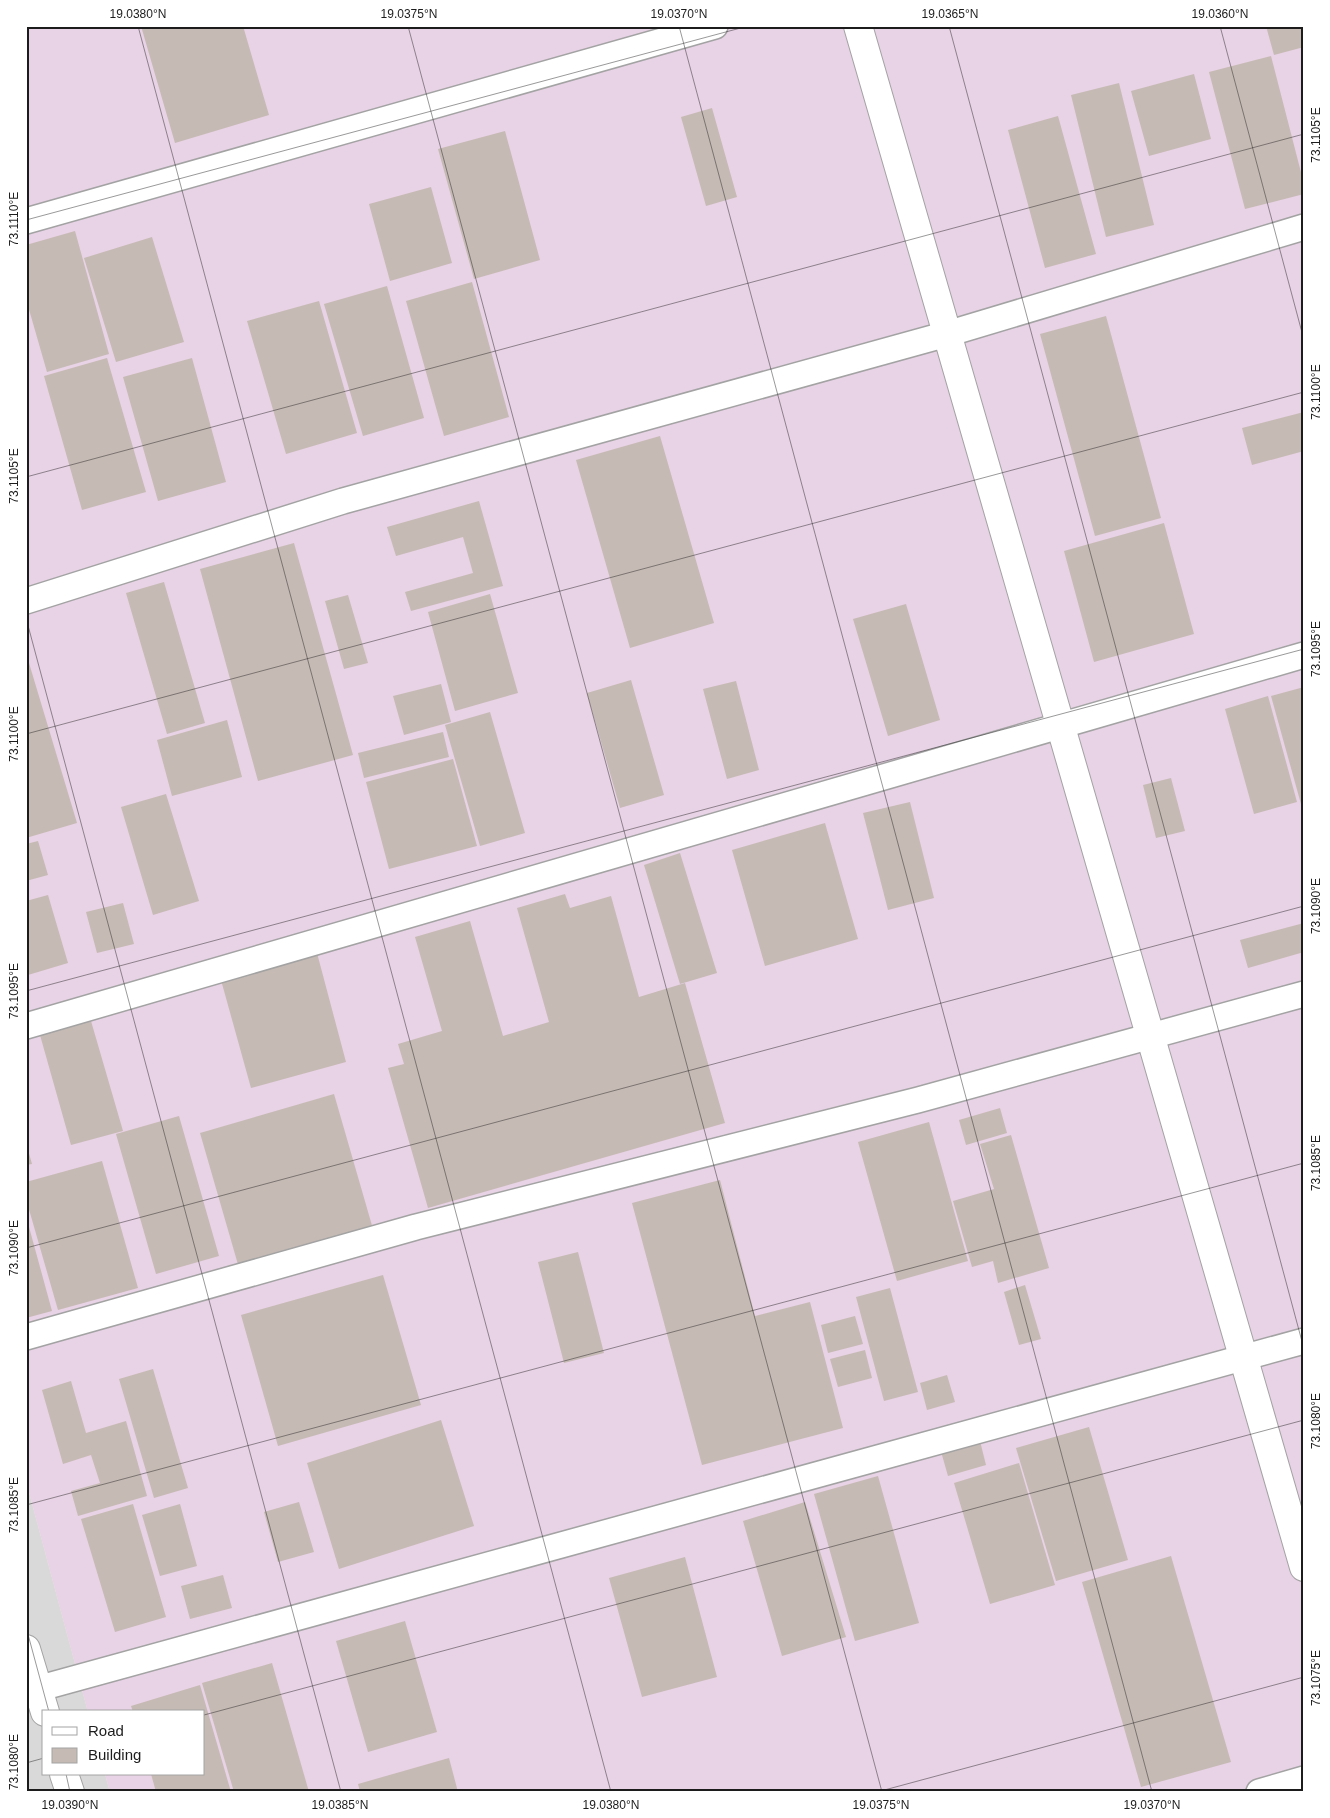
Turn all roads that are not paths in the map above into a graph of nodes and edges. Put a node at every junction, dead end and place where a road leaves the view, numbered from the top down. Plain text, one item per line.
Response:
1 (714, 26) edge
2 (858, 26) edge
3 (26, 221) edge
4 (1304, 227) edge
5 (947, 334) junction
6 (26, 601) edge
7 (1304, 655) edge
8 (1061, 726) junction
9 (1304, 994) edge
10 (26, 1026) edge
11 (1150, 1037) junction
12 (26, 1337) edge
13 (1304, 1341) edge
14 (1244, 1359) junction
15 (1304, 1567) edge
16 (26, 1649) edge
17 (37, 1697) edge
18 (65, 1776) edge
19 (1304, 1779) edge
20 (70, 1792) edge
21 (1259, 1792) edge

1 - 3 street
2 - 5 street
4 - 5 street
5 - 6 street
5 - 8 street
7 - 8 street
8 - 10 street
8 - 11 street
9 - 11 street
11 - 12 street
11 - 14 street
13 - 14 street
14 - 15 street
14 - 17 street
16 - 17 street
18 - 20 street
19 - 21 street

